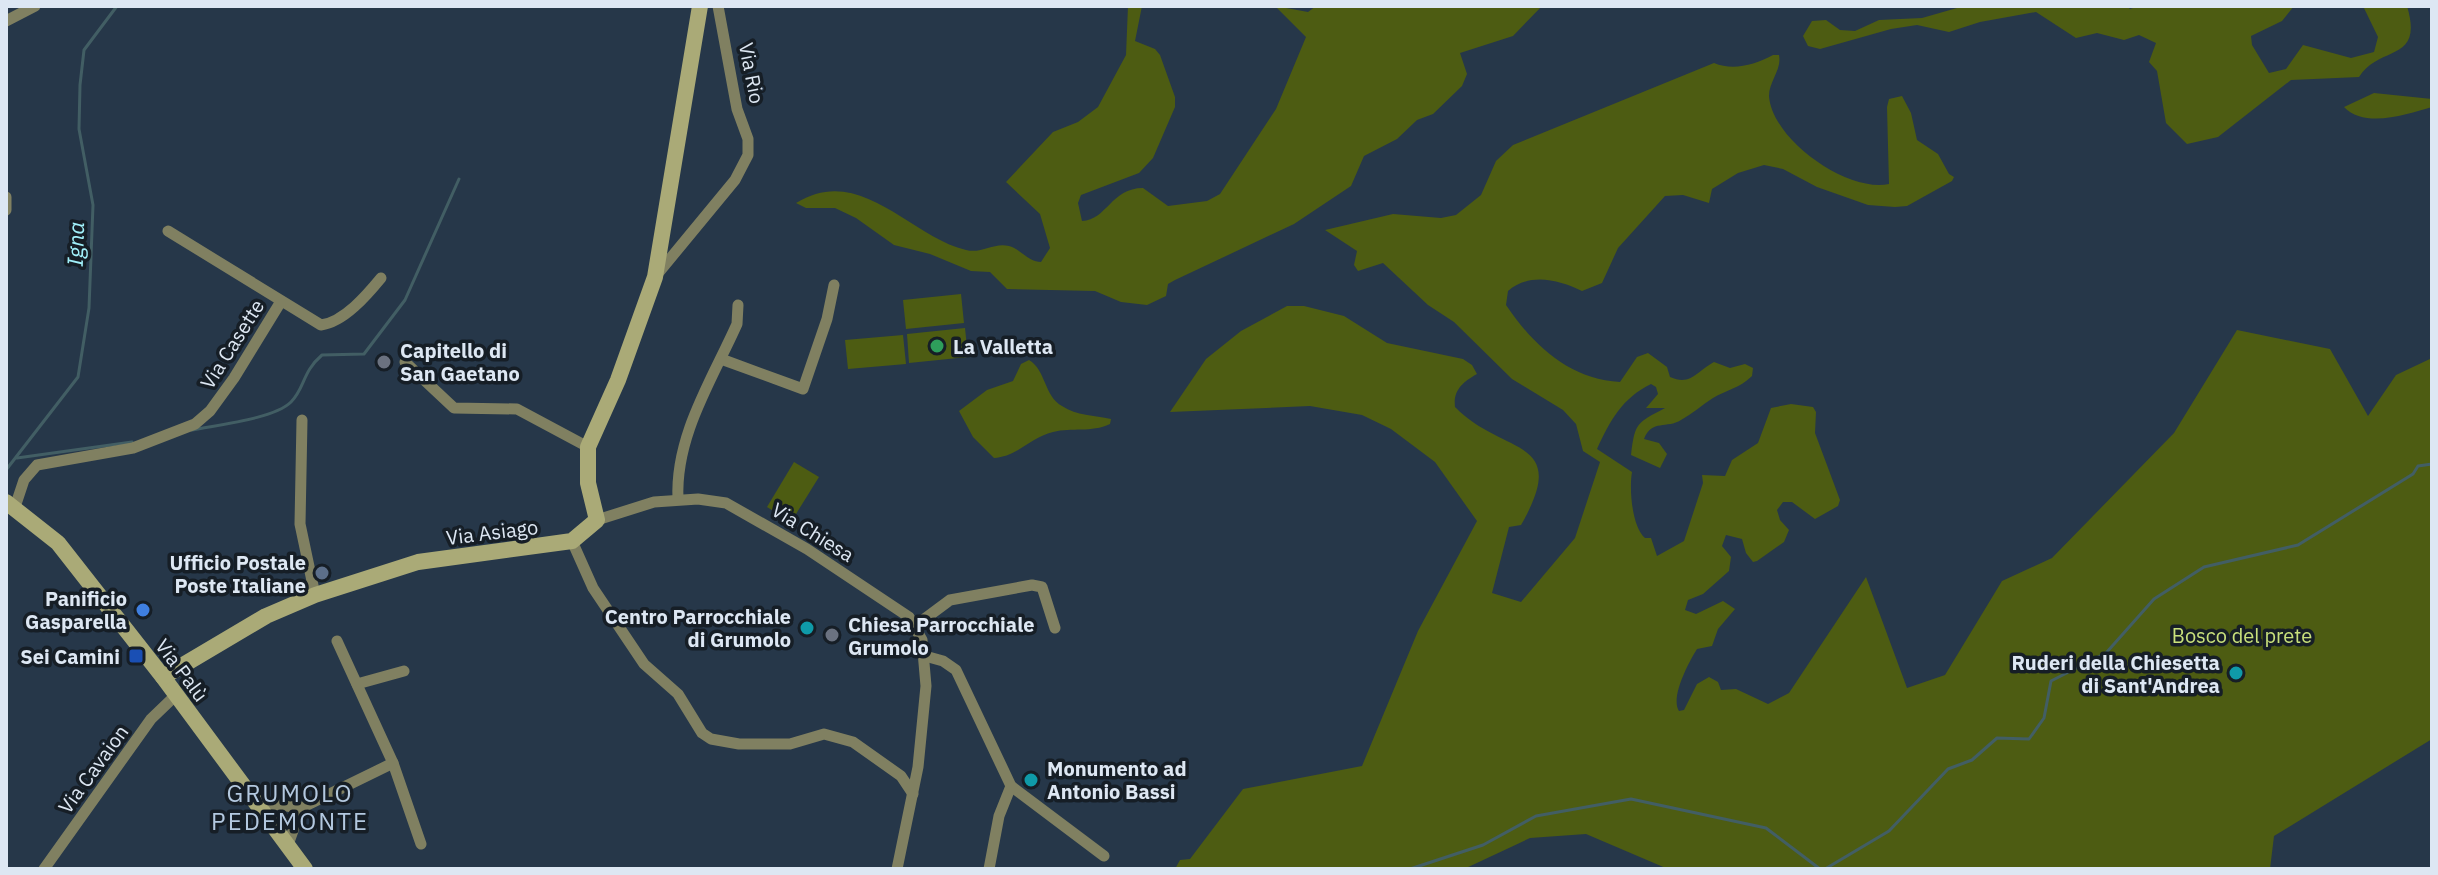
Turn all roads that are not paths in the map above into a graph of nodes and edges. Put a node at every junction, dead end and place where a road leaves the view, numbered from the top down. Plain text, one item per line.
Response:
1 (35, 6) edge
2 (700, 6) edge
3 (718, 6) edge
4 (6, 21) edge
5 (168, 231) dead end
6 (655, 277) junction
7 (381, 278) dead end
8 (834, 285) dead end
9 (280, 303) junction
10 (738, 305) dead end
11 (721, 359) junction
12 (405, 362) dead end
13 (302, 420) dead end
14 (588, 447) junction
15 (678, 499) junction
16 (9, 504) edge
17 (597, 520) junction
18 (572, 541) junction
19 (315, 595) junction
20 (915, 626) junction
21 (1055, 628) dead end
22 (337, 641) dead end
23 (925, 656) junction
24 (404, 671) dead end
25 (163, 677) junction
26 (357, 684) junction
27 (176, 695) junction
28 (393, 763) junction
29 (1011, 786) junction
30 (913, 794) junction
31 (257, 802) junction
32 (296, 811) junction
33 (274, 825) junction
34 (421, 844) dead end
35 (288, 845) junction
36 (1104, 856) dead end
37 (44, 869) edge
38 (305, 869) edge
39 (897, 869) edge
40 (989, 869) edge

1 - 4 street
2 - 6 street
3 - 6 street, Via Rio
5 - 9 street, Via Casette
6 - 14 street
7 - 9 street, Via Casette
8 - 11 street
9 - 16 street, Via Casette
10 - 11 street
11 - 15 street
12 - 14 street
13 - 19 street
14 - 17 street
15 - 17 street, Via Chiesa
15 - 20 street, Via Chiesa
16 - 25 street, Via Palù
17 - 18 street
18 - 19 street, Via Asiago
18 - 30 street
19 - 25 street, Via Asiago
20 - 21 street
20 - 23 street
22 - 26 street
23 - 29 street
23 - 30 street
24 - 26 street
25 - 27 street, Via Palù
26 - 28 street
27 - 31 street, Via Palù
27 - 37 street, Via Cavaion
28 - 32 street
28 - 34 street
29 - 36 street
29 - 40 street
30 - 39 street
31 - 32 street
31 - 33 street, Via Palù
32 - 33 street
32 - 35 street
33 - 35 street, Via Palù
35 - 38 street, Via Palù

